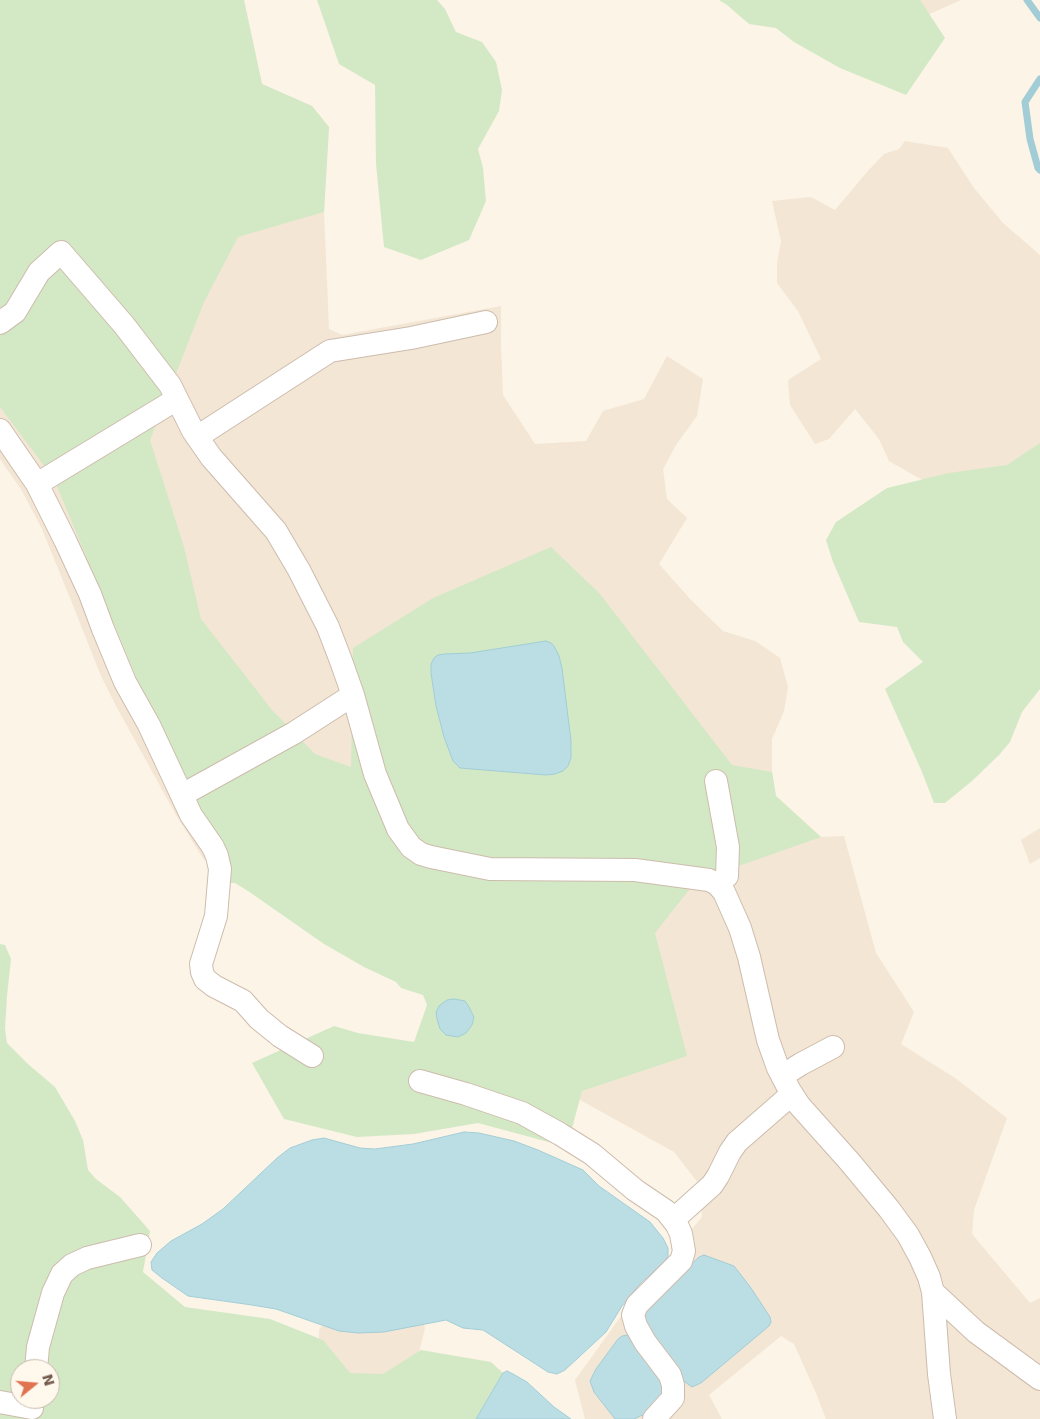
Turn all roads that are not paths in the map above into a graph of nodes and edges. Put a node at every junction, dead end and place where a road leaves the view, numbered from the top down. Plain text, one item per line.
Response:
1 (486, 322) dead end
2 (0, 323) edge
3 (177, 399) junction
4 (0, 430) edge
5 (197, 437) junction
6 (36, 484) junction
7 (353, 695) junction
8 (716, 781) dead end
9 (182, 795) junction
10 (717, 884) junction
11 (833, 1047) dead end
12 (312, 1056) dead end
13 (420, 1081) dead end
14 (787, 1085) junction
15 (673, 1220) junction
16 (140, 1245) dead end
17 (932, 1292) junction
18 (37, 1359) edge
19 (1040, 1379) edge
20 (654, 1419) edge
21 (944, 1419) edge

1 - 5 street
2 - 3 street
3 - 5 street
3 - 6 street
4 - 6 street
5 - 7 street
6 - 9 street
7 - 9 street
7 - 10 street
8 - 10 street
9 - 12 street
10 - 14 street
11 - 14 street
13 - 15 street
14 - 15 street
14 - 17 street
15 - 20 street
16 - 18 street
17 - 19 street
17 - 21 street

